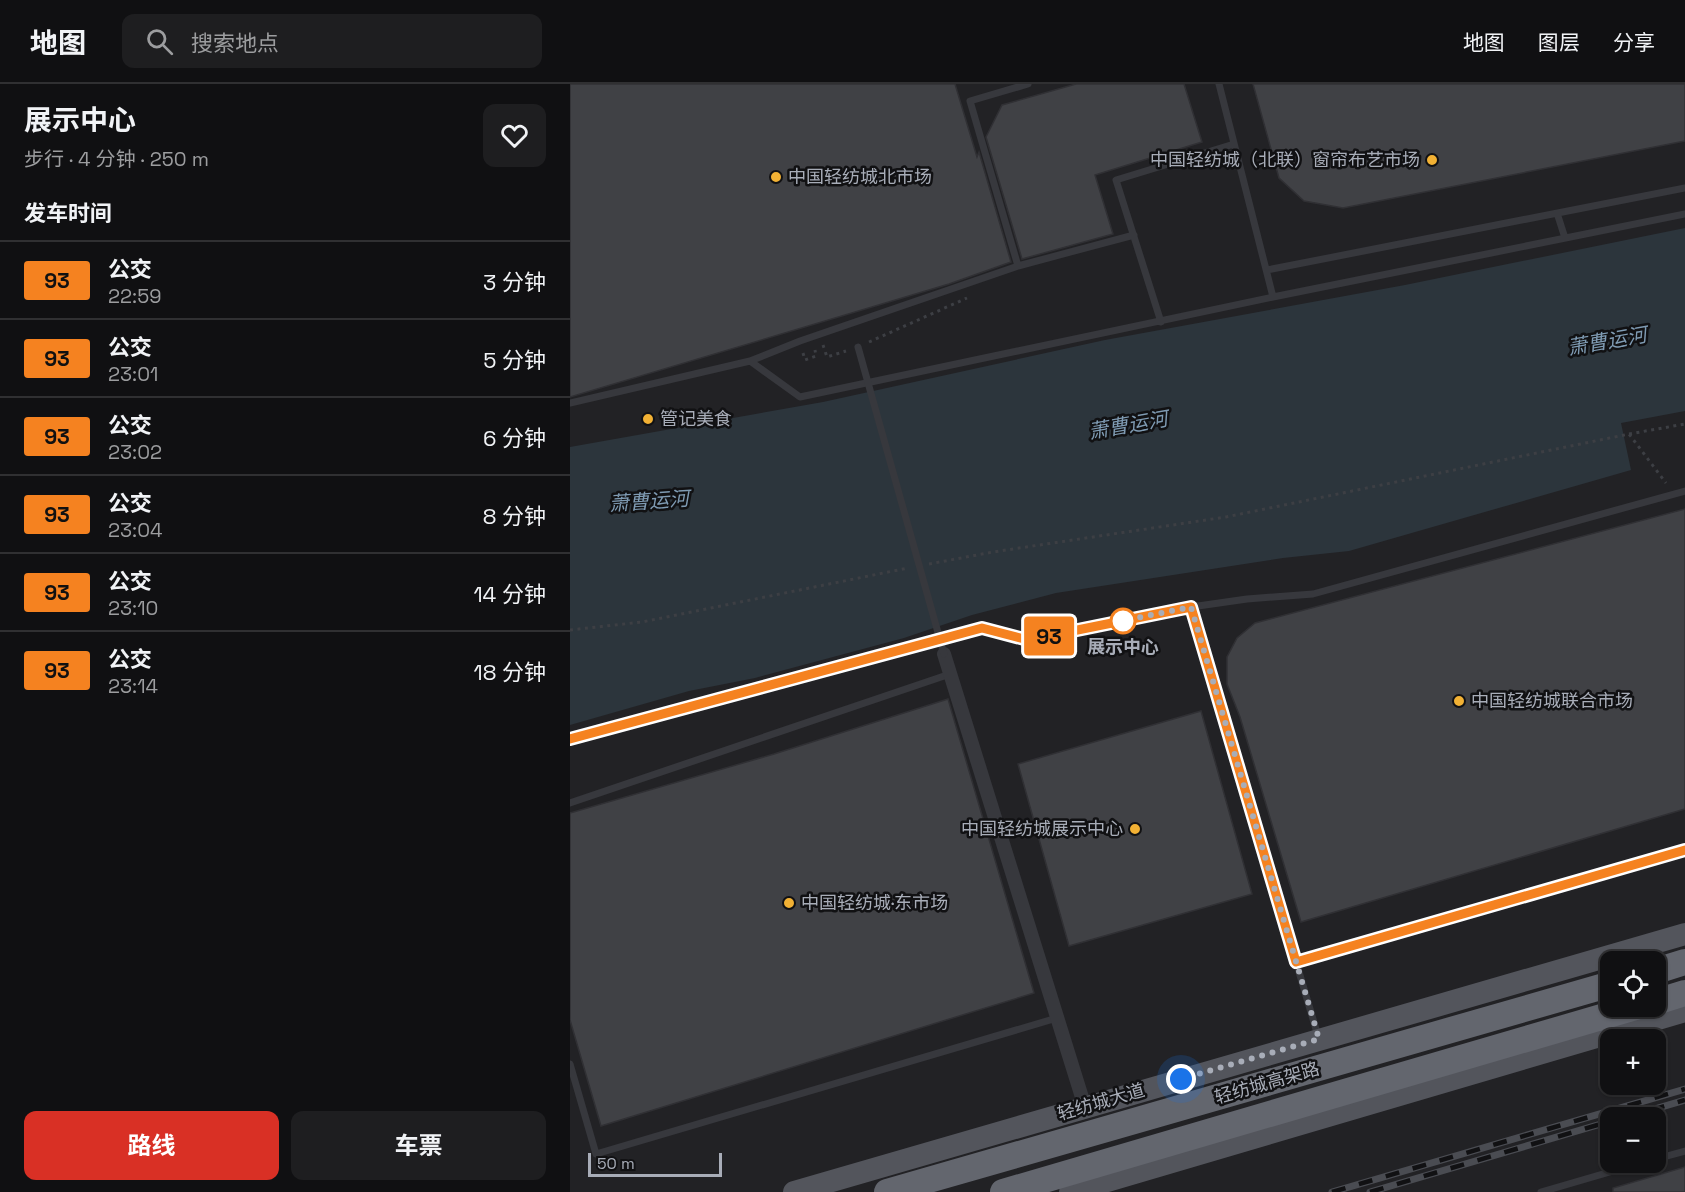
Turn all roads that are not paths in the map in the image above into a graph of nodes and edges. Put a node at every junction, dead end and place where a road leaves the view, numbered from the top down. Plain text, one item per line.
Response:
1 (1028, 84) edge
2 (1219, 84) edge
3 (1234, 144) junction
4 (1685, 188) edge
5 (1557, 213) junction
6 (1685, 214) edge
7 (1134, 235) junction
8 (1564, 238) junction
9 (1018, 266) junction
10 (1267, 270) junction
11 (1274, 297) junction
12 (1161, 322) junction
13 (858, 347) road end
14 (750, 361) junction
15 (570, 403) edge
16 (1685, 491) edge
17 (1191, 607) junction
18 (944, 654) joint
19 (950, 674) junction
20 (570, 739) edge
21 (570, 803) edge
22 (1685, 850) edge
23 (1685, 934) edge
24 (1296, 962) junction
25 (1685, 962) edge
26 (1666, 968) edge
27 (1600, 987) edge
28 (1685, 993) edge
29 (1666, 999) edge
30 (1685, 1011) edge
31 (1601, 1017) edge
32 (1057, 1018) junction
33 (1319, 1039) junction
34 (570, 1064) edge
35 (1085, 1107) junction
36 (1685, 1151) edge
37 (1666, 1156) edge
38 (1606, 1173) edge
39 (794, 1192) edge
40 (887, 1192) edge
41 (1003, 1192) edge
42 (1072, 1192) edge
43 (1541, 1192) edge

1 - 9 lane
2 - 3 lane
3 - 7 lane
3 - 10 lane
4 - 5 lane
5 - 8 lane
5 - 10 lane
6 - 8 lane
7 - 9 lane
7 - 12 lane
8 - 11 lane
9 - 14 lane
10 - 11 lane
11 - 12 lane
12 - 14 lane
13 - 18 lane, bridge
14 - 15 lane
16 - 17 lane
17 - 20 lane
17 - 24 lane
18 - 19 street
19 - 21 lane
19 - 32 street
22 - 24 lane
23 - 33 main road, 轻纺城大道
24 - 33 lane
25 - 26 highway
27 - 40 highway, 轻纺城高架路
28 - 29 highway
30 - 42 main road
31 - 41 highway, 轻纺城高架路
32 - 34 lane
32 - 35 street
33 - 35 main road, 轻纺城大道
35 - 39 main road, 轻纺城大道
36 - 37 lane
38 - 43 lane

